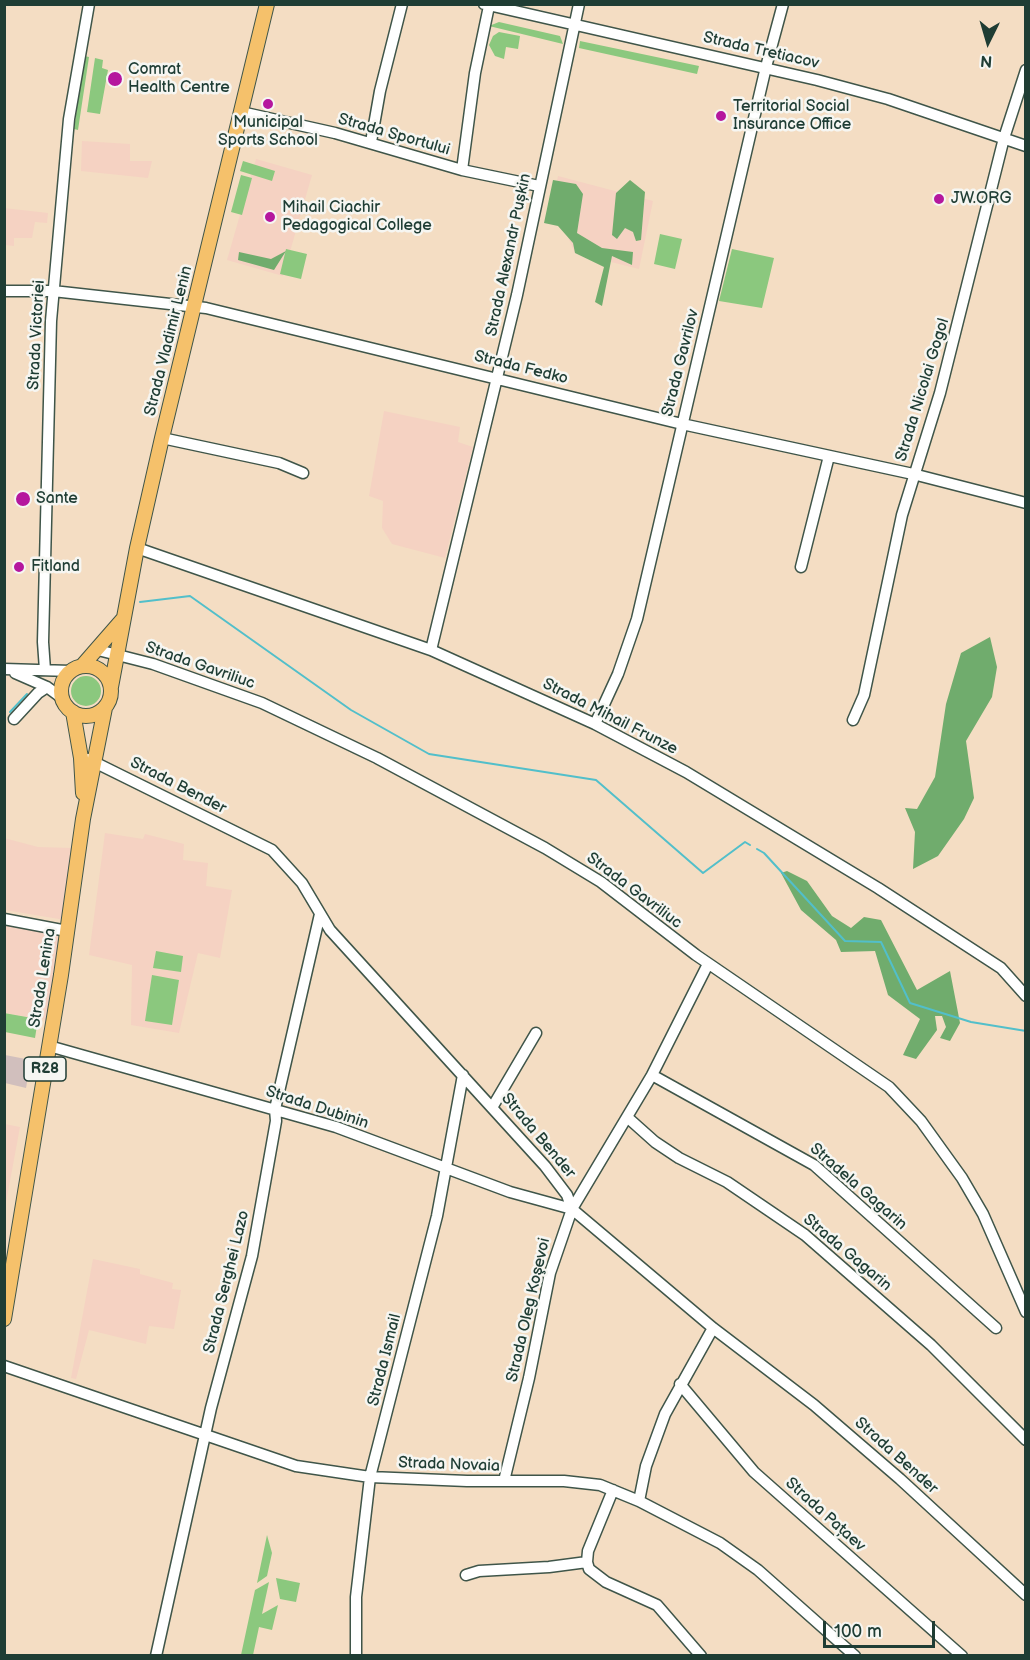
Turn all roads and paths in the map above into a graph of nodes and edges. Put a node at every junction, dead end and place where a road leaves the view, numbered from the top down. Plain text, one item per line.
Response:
1 (89, 4) edge
2 (267, 4) edge
3 (402, 4) edge
4 (579, 4) edge
5 (783, 4) edge
6 (487, 5) edge
7 (573, 26) junction
8 (766, 67) junction
9 (1026, 70) edge
10 (241, 112) junction
11 (1004, 138) junction
12 (371, 142) junction
13 (1026, 146) edge
14 (462, 170) junction
15 (539, 186) junction
16 (4, 291) edge
17 (53, 291) junction
18 (196, 306) junction
19 (497, 377) junction
20 (682, 424) junction
21 (162, 438) junction
22 (829, 456) junction
23 (303, 473) dead end
24 (913, 474) junction
25 (1026, 503) edge
26 (137, 548) junction
27 (801, 567) dead end
28 (124, 617) junction
29 (98, 650) junction
30 (431, 650) junction
31 (117, 655) junction
32 (76, 669) junction
33 (5, 670) edge
34 (45, 670) junction
35 (47, 687) junction
36 (111, 687) junction
37 (62, 698) junction
38 (105, 708) junction
39 (73, 712) junction
40 (14, 719) dead end
41 (853, 720) dead end
42 (595, 724) junction
43 (88, 760) junction
44 (320, 914) junction
45 (4, 919) edge
46 (68, 931) junction
47 (708, 964) junction
48 (1026, 996) edge
49 (536, 1033) dead end
50 (49, 1046) junction
51 (463, 1074) junction
52 (652, 1075) junction
53 (493, 1106) junction
54 (275, 1109) junction
55 (627, 1117) junction
56 (447, 1170) junction
57 (572, 1209) junction
58 (6, 1303) edge
59 (1026, 1312) edge
60 (4, 1319) edge
61 (713, 1328) junction
62 (996, 1328) dead end
63 (4, 1366) edge
64 (680, 1384) junction
65 (205, 1436) junction
66 (1026, 1440) edge
67 (370, 1477) junction
68 (504, 1481) junction
69 (613, 1490) junction
70 (639, 1501) junction
71 (587, 1562) junction
72 (466, 1575) dead end
73 (1026, 1595) edge
74 (156, 1656) edge
75 (356, 1656) edge
76 (700, 1656) edge
77 (855, 1656) edge
78 (962, 1656) edge

1 - 17 street, Strada Victoriei
2 - 10 main road, Strada Vladimir Lenin
3 - 12 street
4 - 7 street, Strada Alexandr Pușkin
5 - 8 street, Strada Gavrilov
6 - 7 street, Strada Tretiacov
6 - 14 street
7 - 8 street, Strada Tretiacov
7 - 15 street, Strada Alexandr Pușkin
8 - 11 street, Strada Tretiacov
8 - 20 street, Strada Gavrilov
9 - 11 street, Strada Nicolai Gogol
10 - 12 street, Strada Sportului
10 - 18 main road, Strada Vladimir Lenin
11 - 13 street, Strada Tretiacov
11 - 24 street, Strada Nicolai Gogol
12 - 14 street, Strada Sportului
14 - 15 street, Strada Sportului
15 - 19 street, Strada Alexandr Pușkin
16 - 17 street, Strada Fedko
17 - 18 street, Strada Fedko
17 - 34 street, Strada Victoriei
18 - 19 street, Strada Fedko
18 - 21 main road, Strada Vladimir Lenin
19 - 20 street, Strada Fedko
19 - 30 street, Strada Alexandr Pușkin
20 - 22 street, Strada Fedko
20 - 42 street, Strada Gavrilov
21 - 23 street
21 - 26 main road, Strada Vladimir Lenin
22 - 24 street, Strada Fedko
22 - 27 street
24 - 25 street, Strada Fedko
24 - 41 street, Strada Nicolai Gogol
26 - 28 main road, Strada Vladimir Lenin
26 - 30 street, Strada Mihail Frunze
28 - 29 main road
28 - 31 main road, Strada Vladimir Lenin
29 - 31 street, Strada Gavriliuc
29 - 32 main road
30 - 42 street, Strada Mihail Frunze
31 - 36 main road, Strada Vladimir Lenin
31 - 47 street, Strada Gavriliuc
32 - 34 street
32 - 36 main road
32 - 37 main road
33 - 34 street
33 - 35 street
35 - 37 street
35 - 40 street
36 - 38 main road, R28
37 - 39 main road, R28
38 - 39 main road
38 - 43 main road, R28
39 - 43 main road, R28
42 - 48 street, Strada Mihail Frunze
43 - 44 street, Strada Bender
43 - 46 main road, Strada Lenina / R28
44 - 51 street, Strada Bender
44 - 54 street, Strada Serghei Lazo
45 - 46 street
46 - 50 main road, Strada Lenina / R28
47 - 52 street, Strada Oleg Koşevoi
47 - 59 street, Strada Gavriliuc
49 - 53 street
50 - 54 street, Strada Dubinin
50 - 58 main road, Strada Lenina / R28
51 - 53 street, Strada Bender
51 - 56 street, Strada Ismail
52 - 55 street, Strada Oleg Koşevoi
52 - 62 street, Stradela Gagarin
53 - 57 street, Strada Bender
54 - 56 street, Strada Dubinin
54 - 65 street, Strada Serghei Lazo
55 - 57 street, Strada Oleg Koşevoi
55 - 66 street, Strada Gagarin
56 - 57 street, Strada Dubinin
56 - 67 street, Strada Ismail
57 - 61 street, Strada Bender
57 - 68 street, Strada Oleg Koşevoi
58 - 60 main road, Strada Lenina / R28
61 - 64 street
61 - 73 street, Strada Bender
63 - 65 street, Strada Novaia
64 - 70 street
64 - 78 street, Strada Pațaev
65 - 67 street, Strada Novaia
65 - 74 street, Strada Serghei Lazo
67 - 68 street, Strada Novaia
67 - 75 street, Strada Ismail
68 - 69 street, Strada Novaia
69 - 70 street, Strada Novaia
69 - 71 street
70 - 77 street, Strada Novaia
71 - 72 street
71 - 76 street

